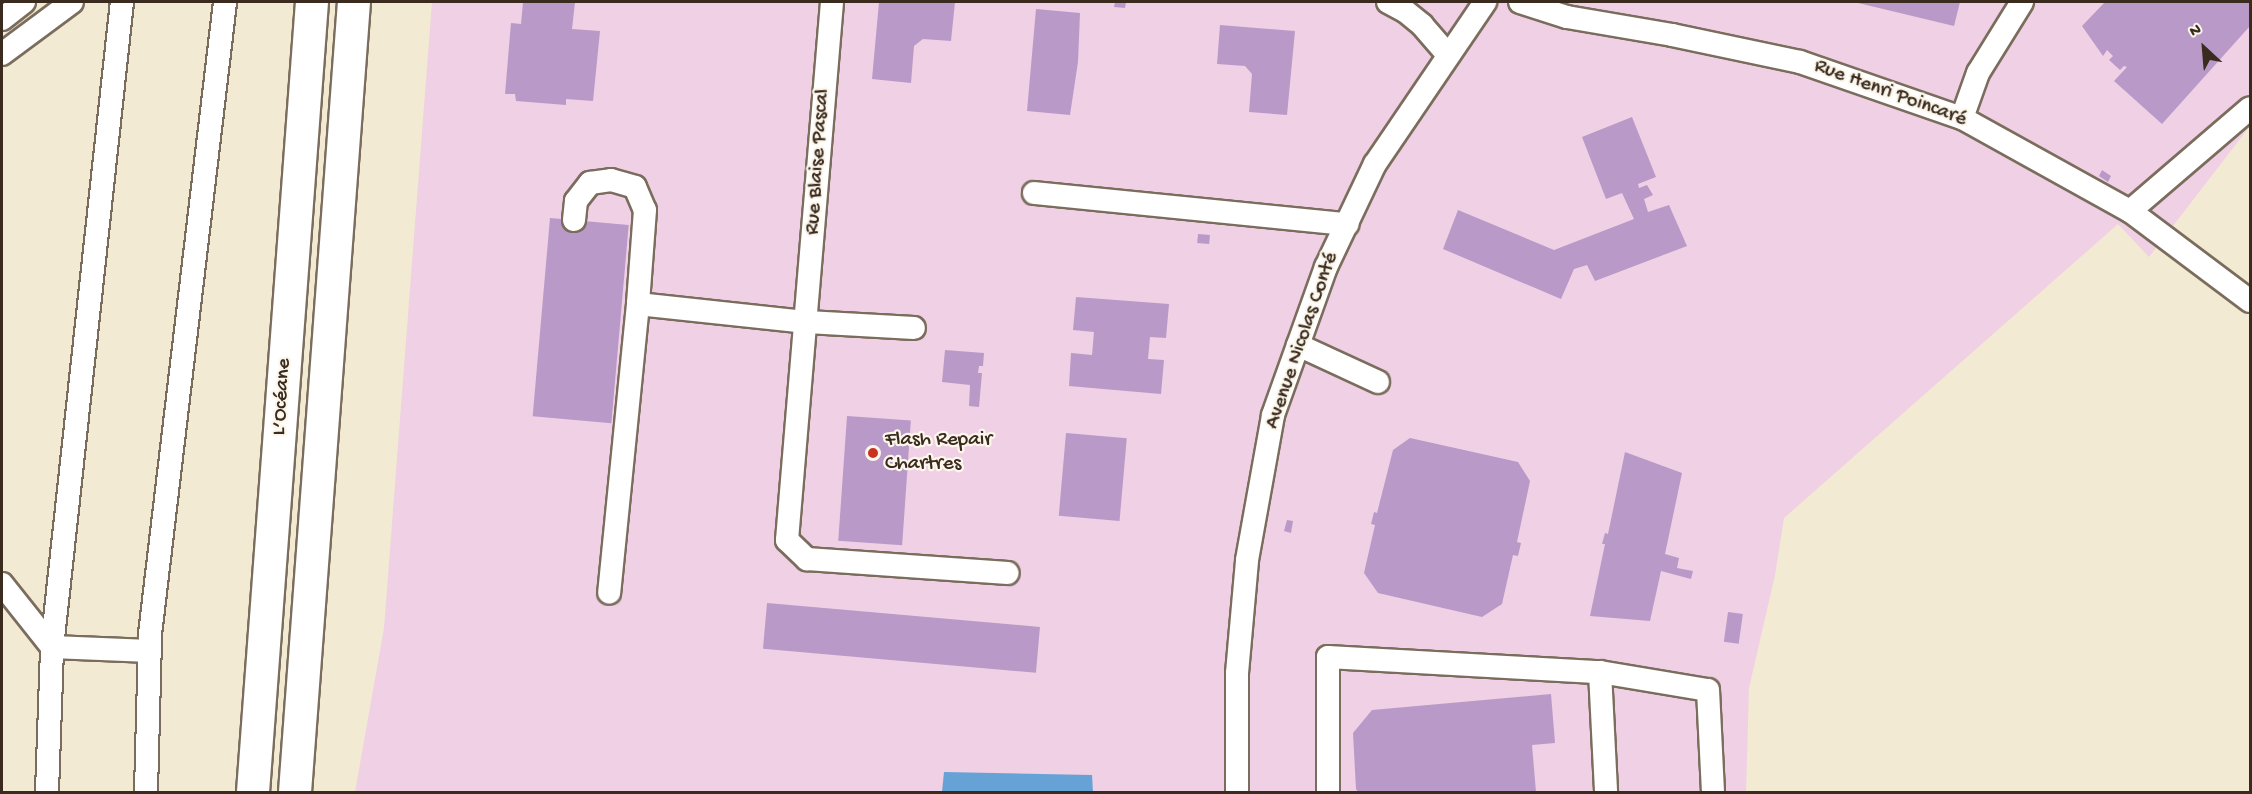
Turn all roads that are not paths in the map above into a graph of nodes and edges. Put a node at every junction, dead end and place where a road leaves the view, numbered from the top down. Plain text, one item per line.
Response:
1 (24, 2) edge
2 (72, 2) edge
3 (122, 2) edge
4 (225, 2) edge
5 (312, 2) edge
6 (354, 2) edge
7 (832, 2) edge
8 (1388, 2) edge
9 (1485, 2) edge
10 (1520, 2) edge
11 (2022, 2) edge
12 (2, 19) edge
13 (2, 54) edge
14 (1447, 54) junction
15 (2250, 108) edge
16 (1962, 118) junction
17 (1035, 193) dead end
18 (2130, 211) junction
19 (574, 220) dead end
20 (1347, 224) junction
21 (2250, 301) edge
22 (638, 304) junction
23 (807, 322) junction
24 (914, 328) dead end
25 (1298, 345) junction
26 (1378, 382) dead end
27 (1008, 573) dead end
28 (2, 584) edge
29 (609, 594) dead end
30 (52, 647) junction
31 (150, 651) junction
32 (1600, 672) junction
33 (47, 792) edge
34 (146, 792) edge
35 (253, 792) edge
36 (295, 792) edge
37 (1237, 792) edge
38 (1328, 792) edge
39 (1606, 792) edge
40 (1713, 792) edge

1 - 12 street
2 - 13 street
3 - 30 street
4 - 31 street
5 - 35 highway, L’Océane
6 - 36 highway, L’Océane
7 - 23 street, Rue Blaise Pascal
8 - 14 street
9 - 14 street, Avenue Nicolas Conté
10 - 16 street, Rue Henri Poincaré
11 - 16 street
14 - 20 street, Avenue Nicolas Conté
15 - 18 street
16 - 18 street, Rue Henri Poincaré
17 - 20 street
18 - 21 street, Rue Henri Poincaré
19 - 22 street
20 - 25 street, Avenue Nicolas Conté
22 - 23 street
22 - 29 street
23 - 24 street
23 - 27 street, Rue Blaise Pascal
25 - 26 street
25 - 37 street, Avenue Nicolas Conté
28 - 30 street
30 - 31 street
30 - 33 street
31 - 34 street
32 - 38 street
32 - 39 street
32 - 40 street

